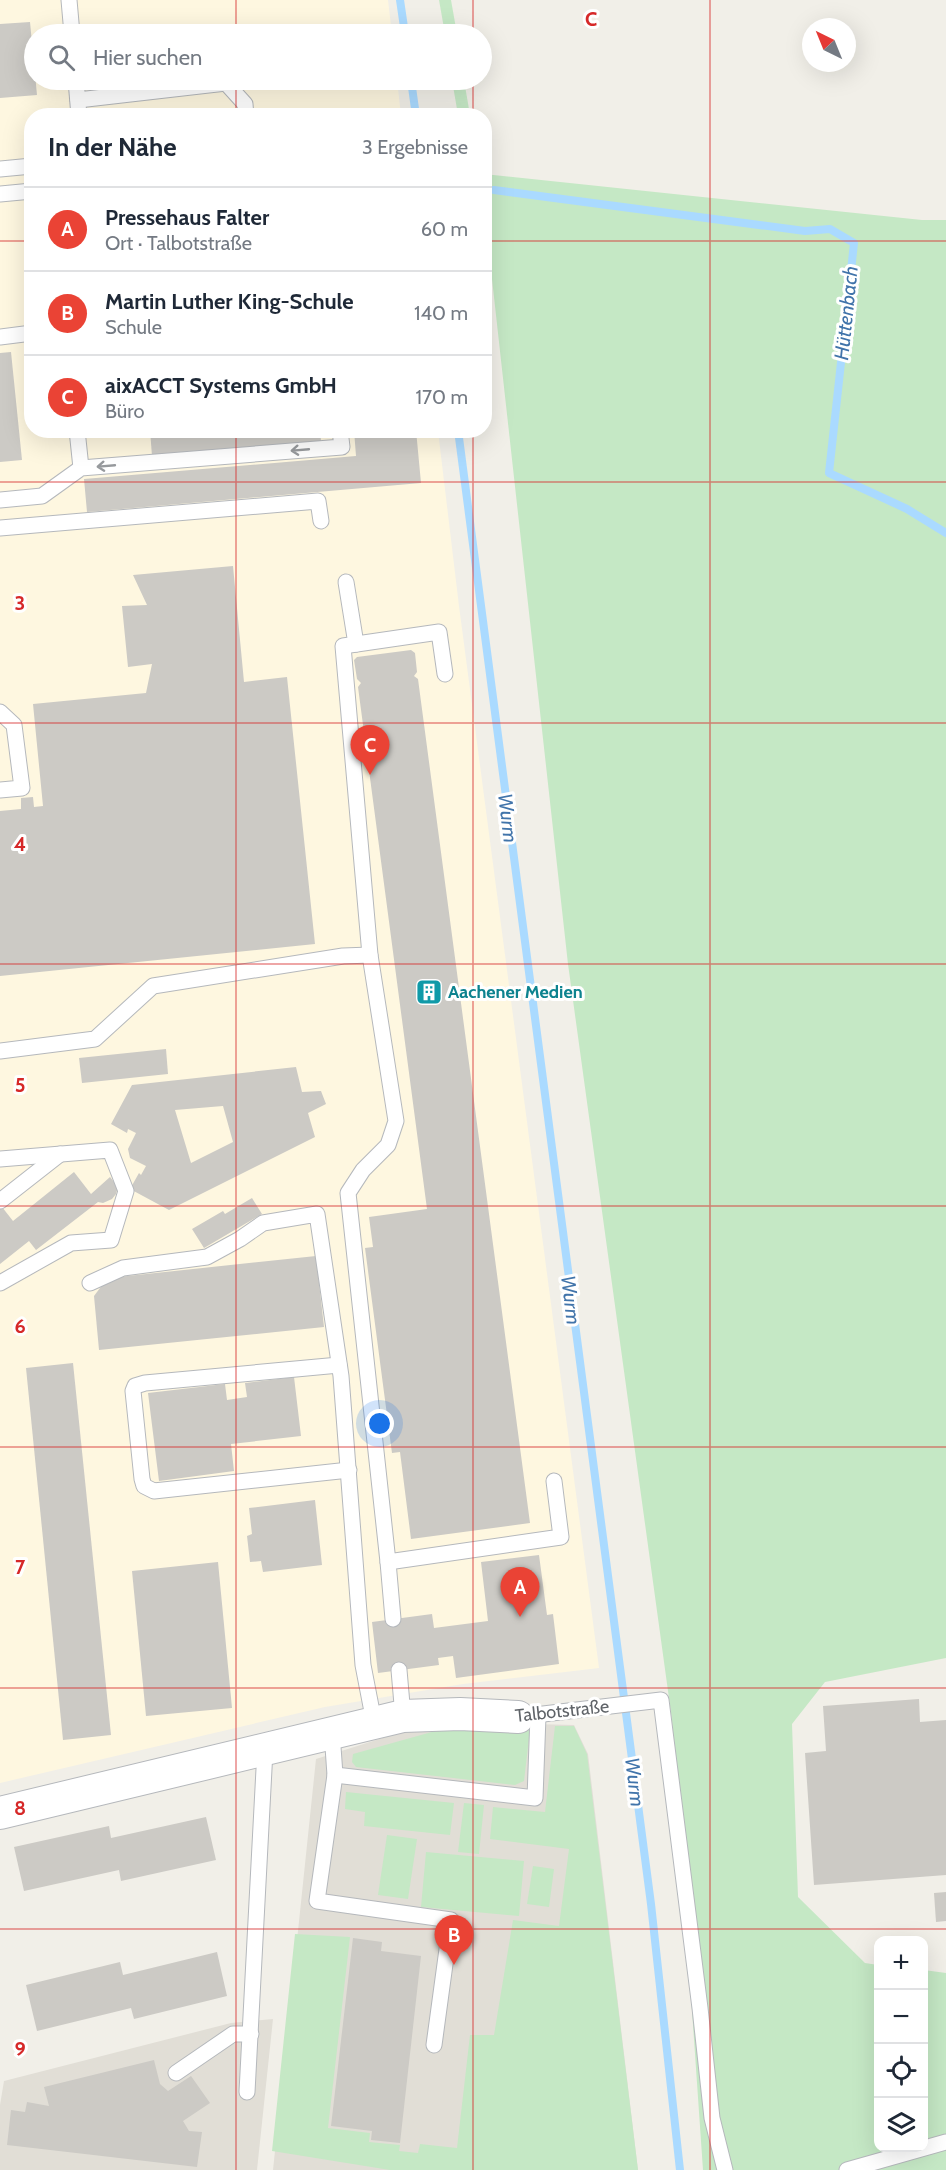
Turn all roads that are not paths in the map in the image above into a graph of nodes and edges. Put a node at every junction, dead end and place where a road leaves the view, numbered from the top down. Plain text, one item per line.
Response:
1 (69, 0) edge
2 (71, 24) edge
3 (77, 90) edge
4 (165, 90) edge
5 (233, 90) edge
6 (78, 100) junction
7 (78, 108) edge
8 (246, 108) edge
9 (24, 167) edge
10 (0, 169) edge
11 (24, 192) edge
12 (0, 194) edge
13 (24, 334) edge
14 (0, 337) edge
15 (78, 438) edge
16 (341, 438) edge
17 (81, 468) junction
18 (0, 500) edge
19 (321, 521) dead end
20 (0, 528) edge
21 (346, 582) dead end
22 (356, 644) junction
23 (445, 674) dead end
24 (0, 712) edge
25 (0, 790) edge
26 (370, 955) junction
27 (0, 1051) edge
28 (60, 1154) junction
29 (0, 1159) edge
30 (0, 1201) edge
31 (0, 1283) edge
32 (90, 1284) dead end
33 (339, 1365) junction
34 (349, 1470) junction
35 (554, 1481) dead end
36 (388, 1562) junction
37 (393, 1619) dead end
38 (399, 1670) dead end
39 (528, 1717) junction
40 (389, 1719) junction
41 (332, 1733) junction
42 (265, 1750) junction
43 (335, 1775) junction
44 (0, 1813) edge
45 (251, 2034) junction
46 (434, 2045) dead end
47 (176, 2073) dead end
48 (247, 2092) dead end
49 (946, 2142) edge
50 (725, 2170) edge
51 (847, 2170) edge

1 - 2 lane
3 - 6 lane
4 - 6 lane
5 - 8 lane
6 - 7 lane
9 - 10 lane
11 - 12 lane
13 - 14 lane
15 - 17 lane
16 -> 17 lane
17 - 18 lane
19 - 20 lane
21 - 22 lane
22 - 23 lane
22 - 26 lane
24 - 25 lane
26 - 27 lane
26 - 36 lane
28 - 29 lane
28 - 30 lane
28 - 31 lane
32 - 33 lane
33 - 34 lane
33 - 34 lane
34 - 40 lane
35 - 36 lane
36 - 37 lane
38 - 40 lane
39 - 40 street, Talbotstraße
39 - 43 lane
39 - 50 lane, Talbotstraße
40 - 41 street, Talbotstraße
41 - 42 street, Talbotstraße
41 - 43 lane
42 - 44 street, Talbotstraße
42 - 45 lane
43 - 46 lane
45 - 47 lane
45 - 48 lane
49 - 51 lane

